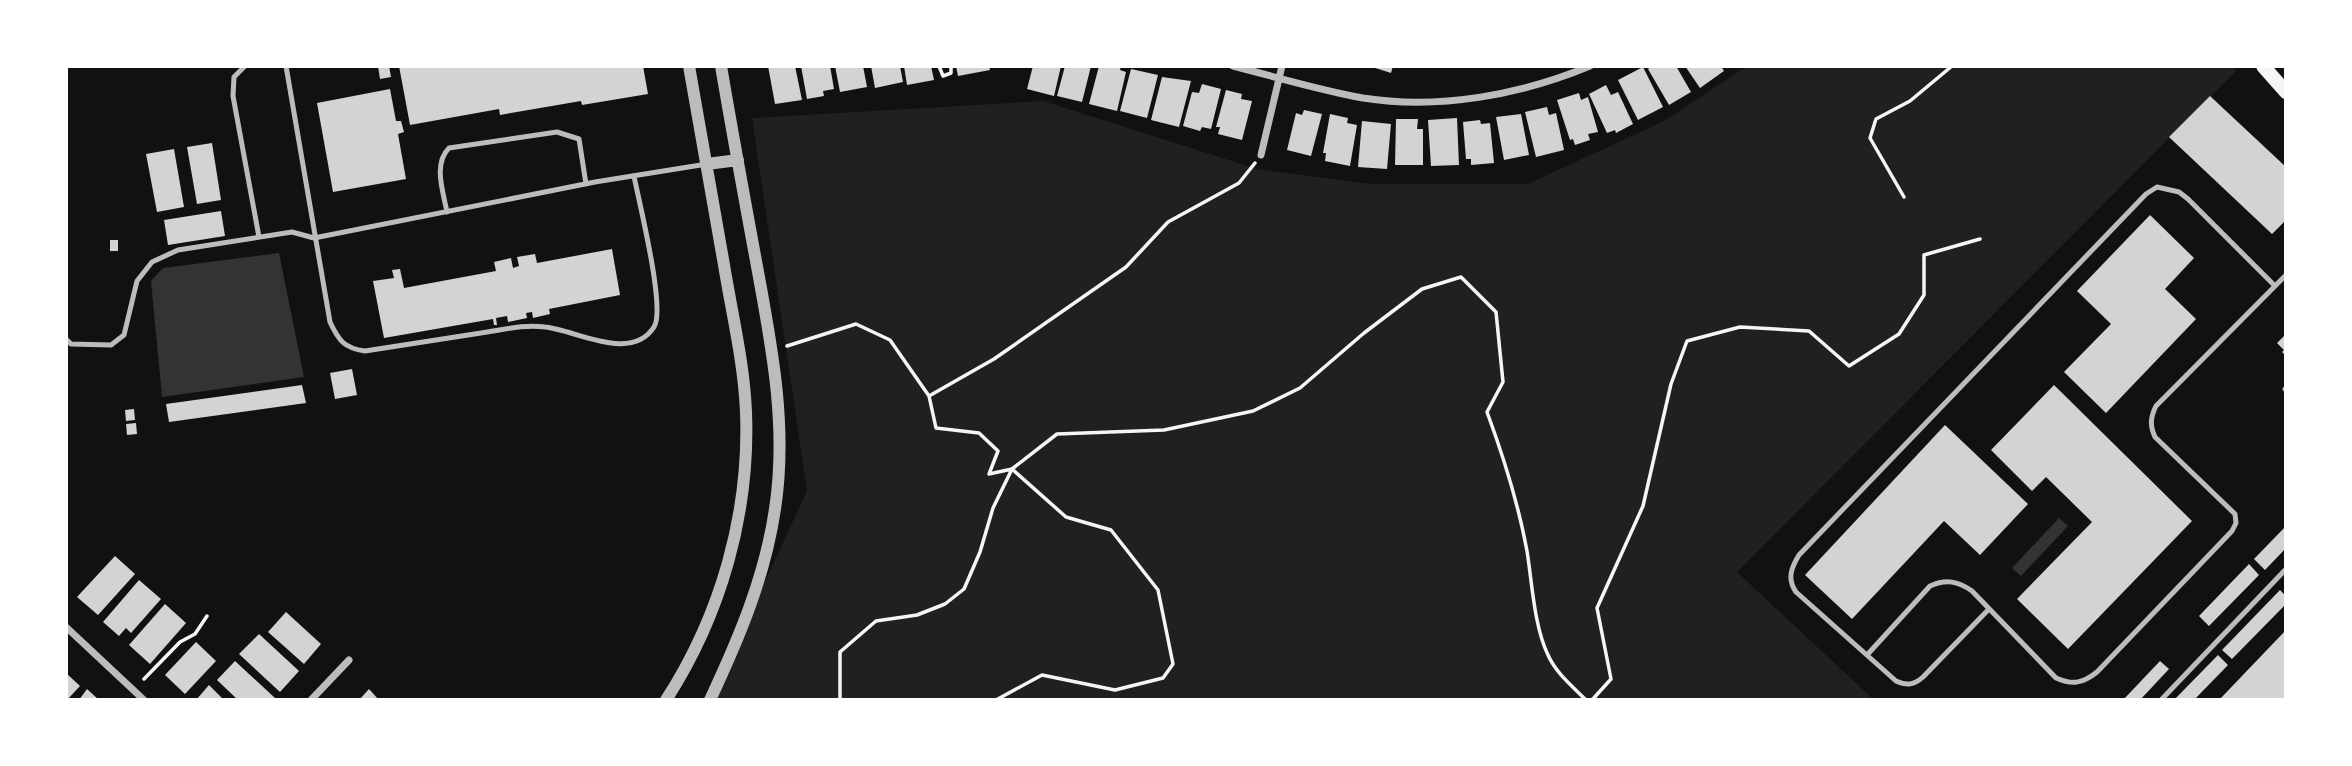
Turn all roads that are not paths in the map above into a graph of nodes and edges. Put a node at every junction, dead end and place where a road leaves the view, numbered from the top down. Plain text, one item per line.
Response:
1 (245, 66) edge
2 (286, 66) edge
3 (689, 66) edge
4 (721, 66) edge
5 (1233, 66) edge
6 (1282, 66) edge
7 (1590, 66) edge
8 (2263, 66) edge
9 (1279, 78) junction
10 (2286, 92) edge
11 (1261, 155) road end
12 (738, 160) junction
13 (707, 164) junction
14 (634, 176) junction
15 (586, 184) junction
16 (447, 212) junction
17 (259, 237) junction
18 (314, 238) junction
19 (2286, 275) edge
20 (2274, 286) junction
21 (66, 339) edge
22 (2286, 569) edge
23 (1989, 609) junction
24 (66, 627) edge
25 (1867, 655) junction
26 (349, 660) dead end
27 (144, 699) edge
28 (311, 699) edge
29 (666, 699) edge
30 (710, 699) edge
31 (2161, 699) edge

1 - 17 lane
2 - 18 lane
3 - 13 street
4 - 12 street
5 - 9 street
6 - 9 street
7 - 9 street
8 - 10 main road
9 - 11 street
12 - 13 street
12 - 30 street
13 - 14 lane
13 - 29 street
14 - 15 lane
14 - 18 lane
15 - 16 lane
15 - 16 lane
16 - 18 lane
17 - 18 lane
17 - 21 lane
19 - 20 lane
20 - 23 lane
20 - 25 lane
22 - 31 lane
23 - 25 lane
23 - 25 lane
24 - 27 street
26 - 28 street

